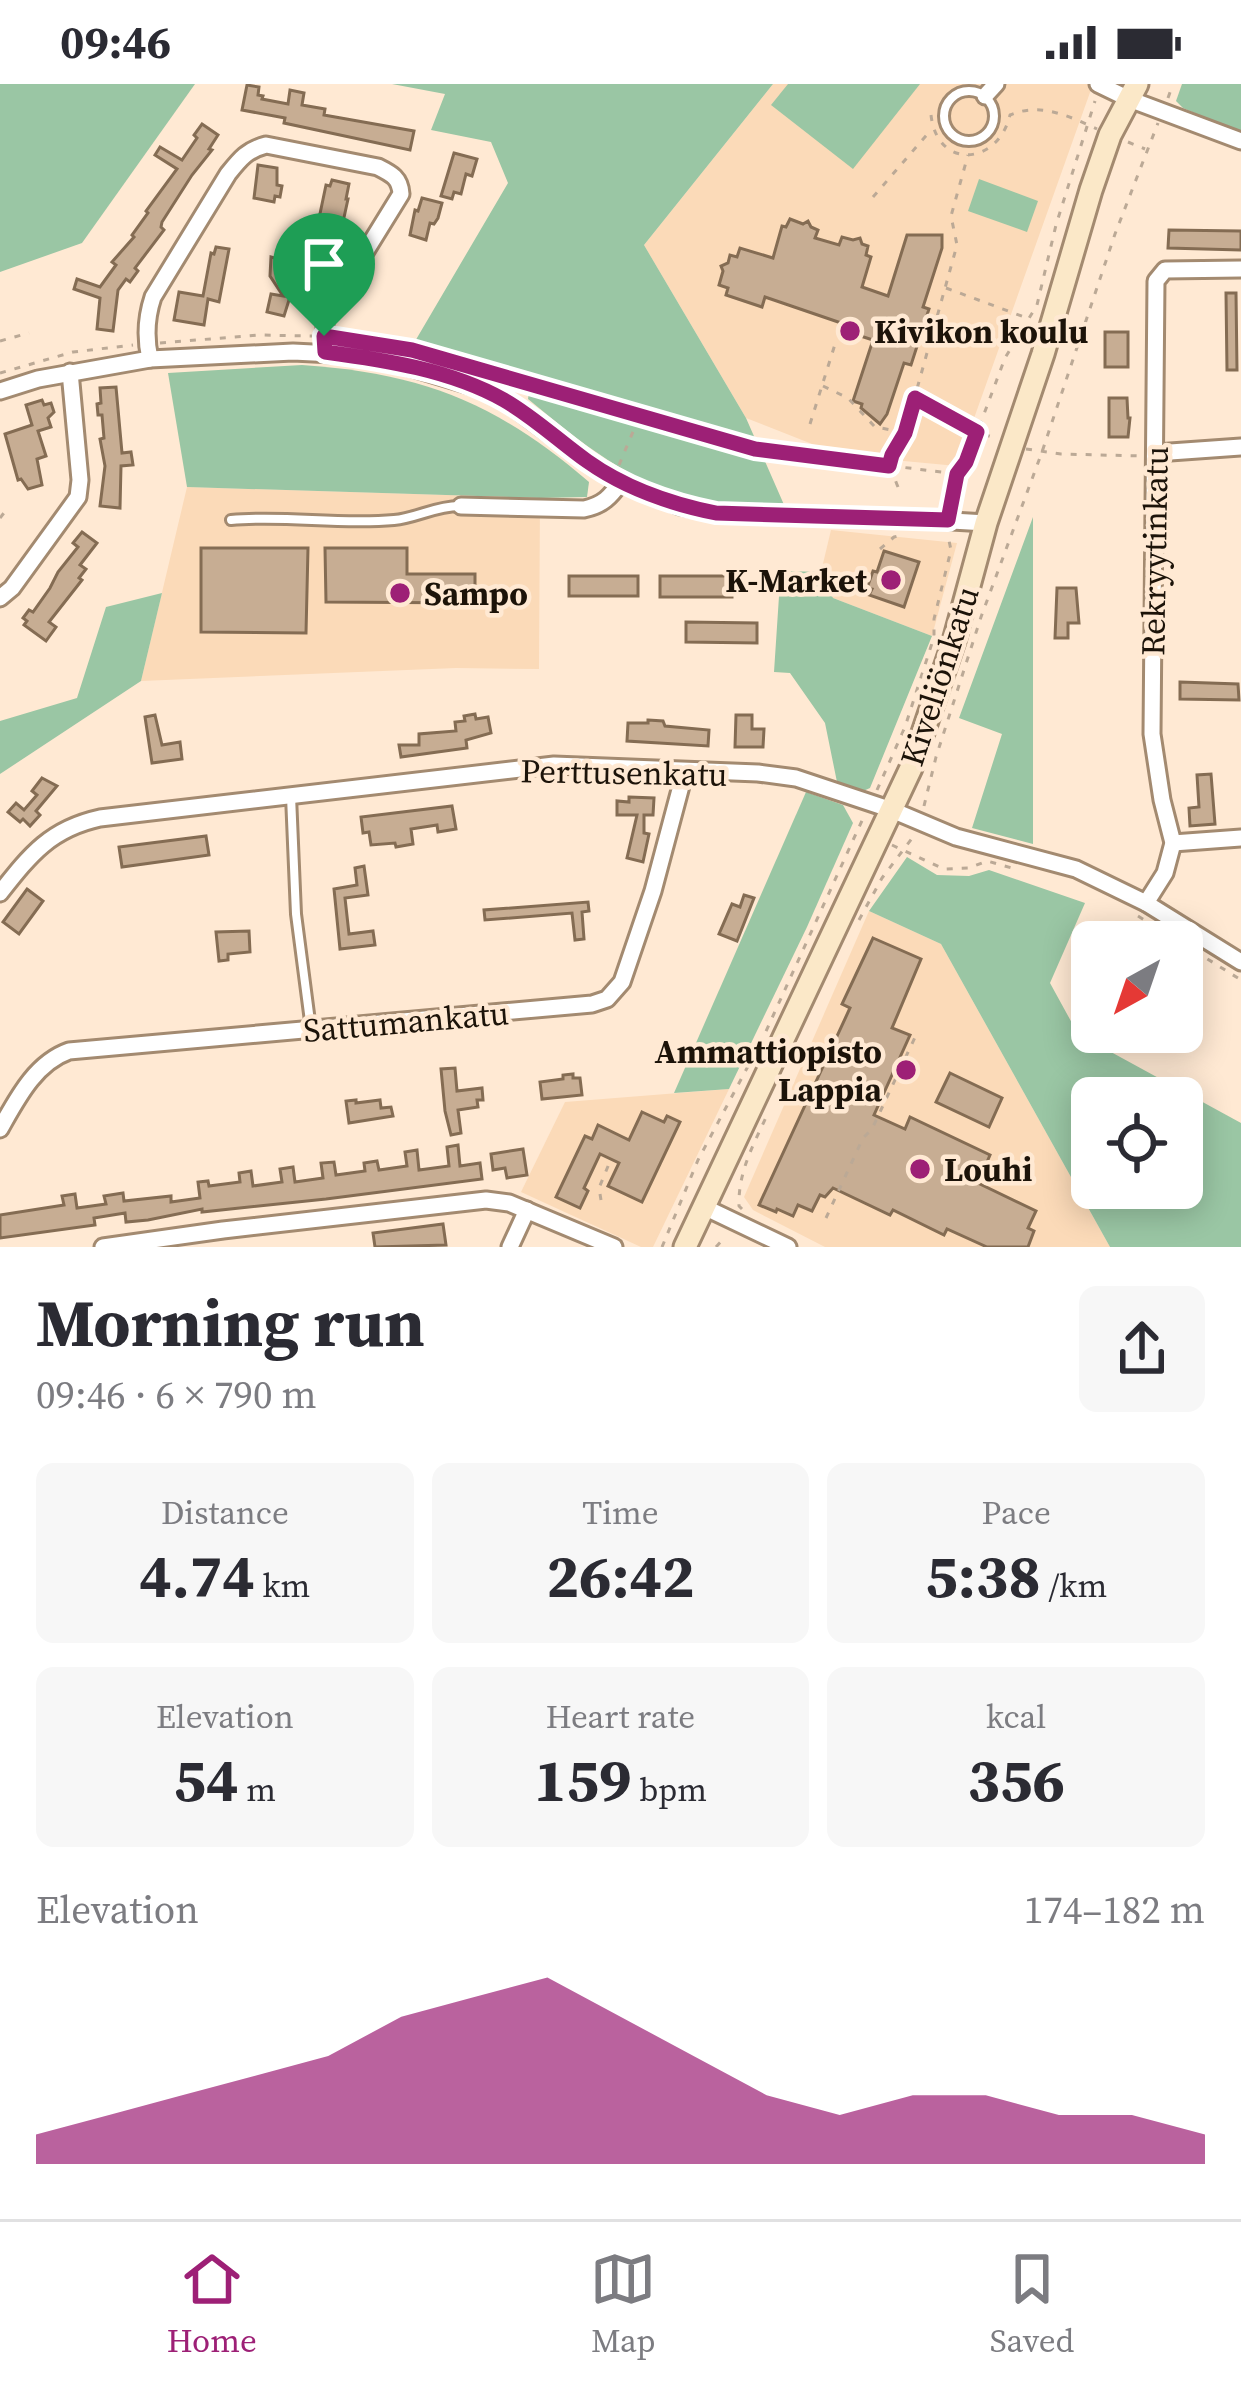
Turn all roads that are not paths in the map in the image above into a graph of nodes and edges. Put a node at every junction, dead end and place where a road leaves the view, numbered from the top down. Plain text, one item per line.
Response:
1 (990, 90) edge
2 (1097, 91) edge
3 (1133, 92) edge
4 (1241, 141) edge
5 (1241, 269) edge
6 (324, 344) junction
7 (149, 351) junction
8 (70, 373) junction
9 (0, 391) edge
10 (1241, 447) edge
11 (1156, 455) junction
12 (618, 480) junction
13 (461, 506) joint
14 (231, 520) dead end
15 (986, 524) junction
16 (0, 598) edge
17 (685, 771) junction
18 (291, 796) junction
19 (892, 810) junction
20 (1241, 838) edge
21 (1173, 843) junction
22 (0, 893) edge
23 (1140, 911) junction
24 (1241, 962) edge
25 (311, 1030) junction
26 (0, 1129) edge
27 (704, 1207) junction
28 (527, 1210) junction
29 (681, 1238) edge
30 (103, 1247) edge
31 (510, 1247) edge
32 (614, 1247) edge
33 (788, 1247) edge

1 - 1 lane
2 - 3 street
3 - 4 street
3 - 15 main road, Kiveliönkatu
5 - 11 street, Rekryytinkatu
6 - 7 street
6 - 7 street
6 - 12 street
7 - 8 street
8 - 9 street
8 - 16 street
10 - 11 street
11 - 21 street, Rekryytinkatu
12 - 13 street
12 - 15 street
13 - 14 lane
15 - 19 main road, Kiveliönkatu
17 - 18 street, Perttusenkatu
17 - 19 street, Perttusenkatu
17 - 25 street, Sattumankatu
18 - 22 street, Perttusenkatu
18 - 25 lane
19 - 23 street, Perttusenkatu
19 - 27 main road, Kiveliönkatu
20 - 21 street
21 - 23 street
23 - 24 street, Perttusenkatu
25 - 26 street, Sattumankatu
27 - 29 main road, Kiveliönkatu
27 - 33 street
28 - 30 street
28 - 31 street
28 - 32 street

